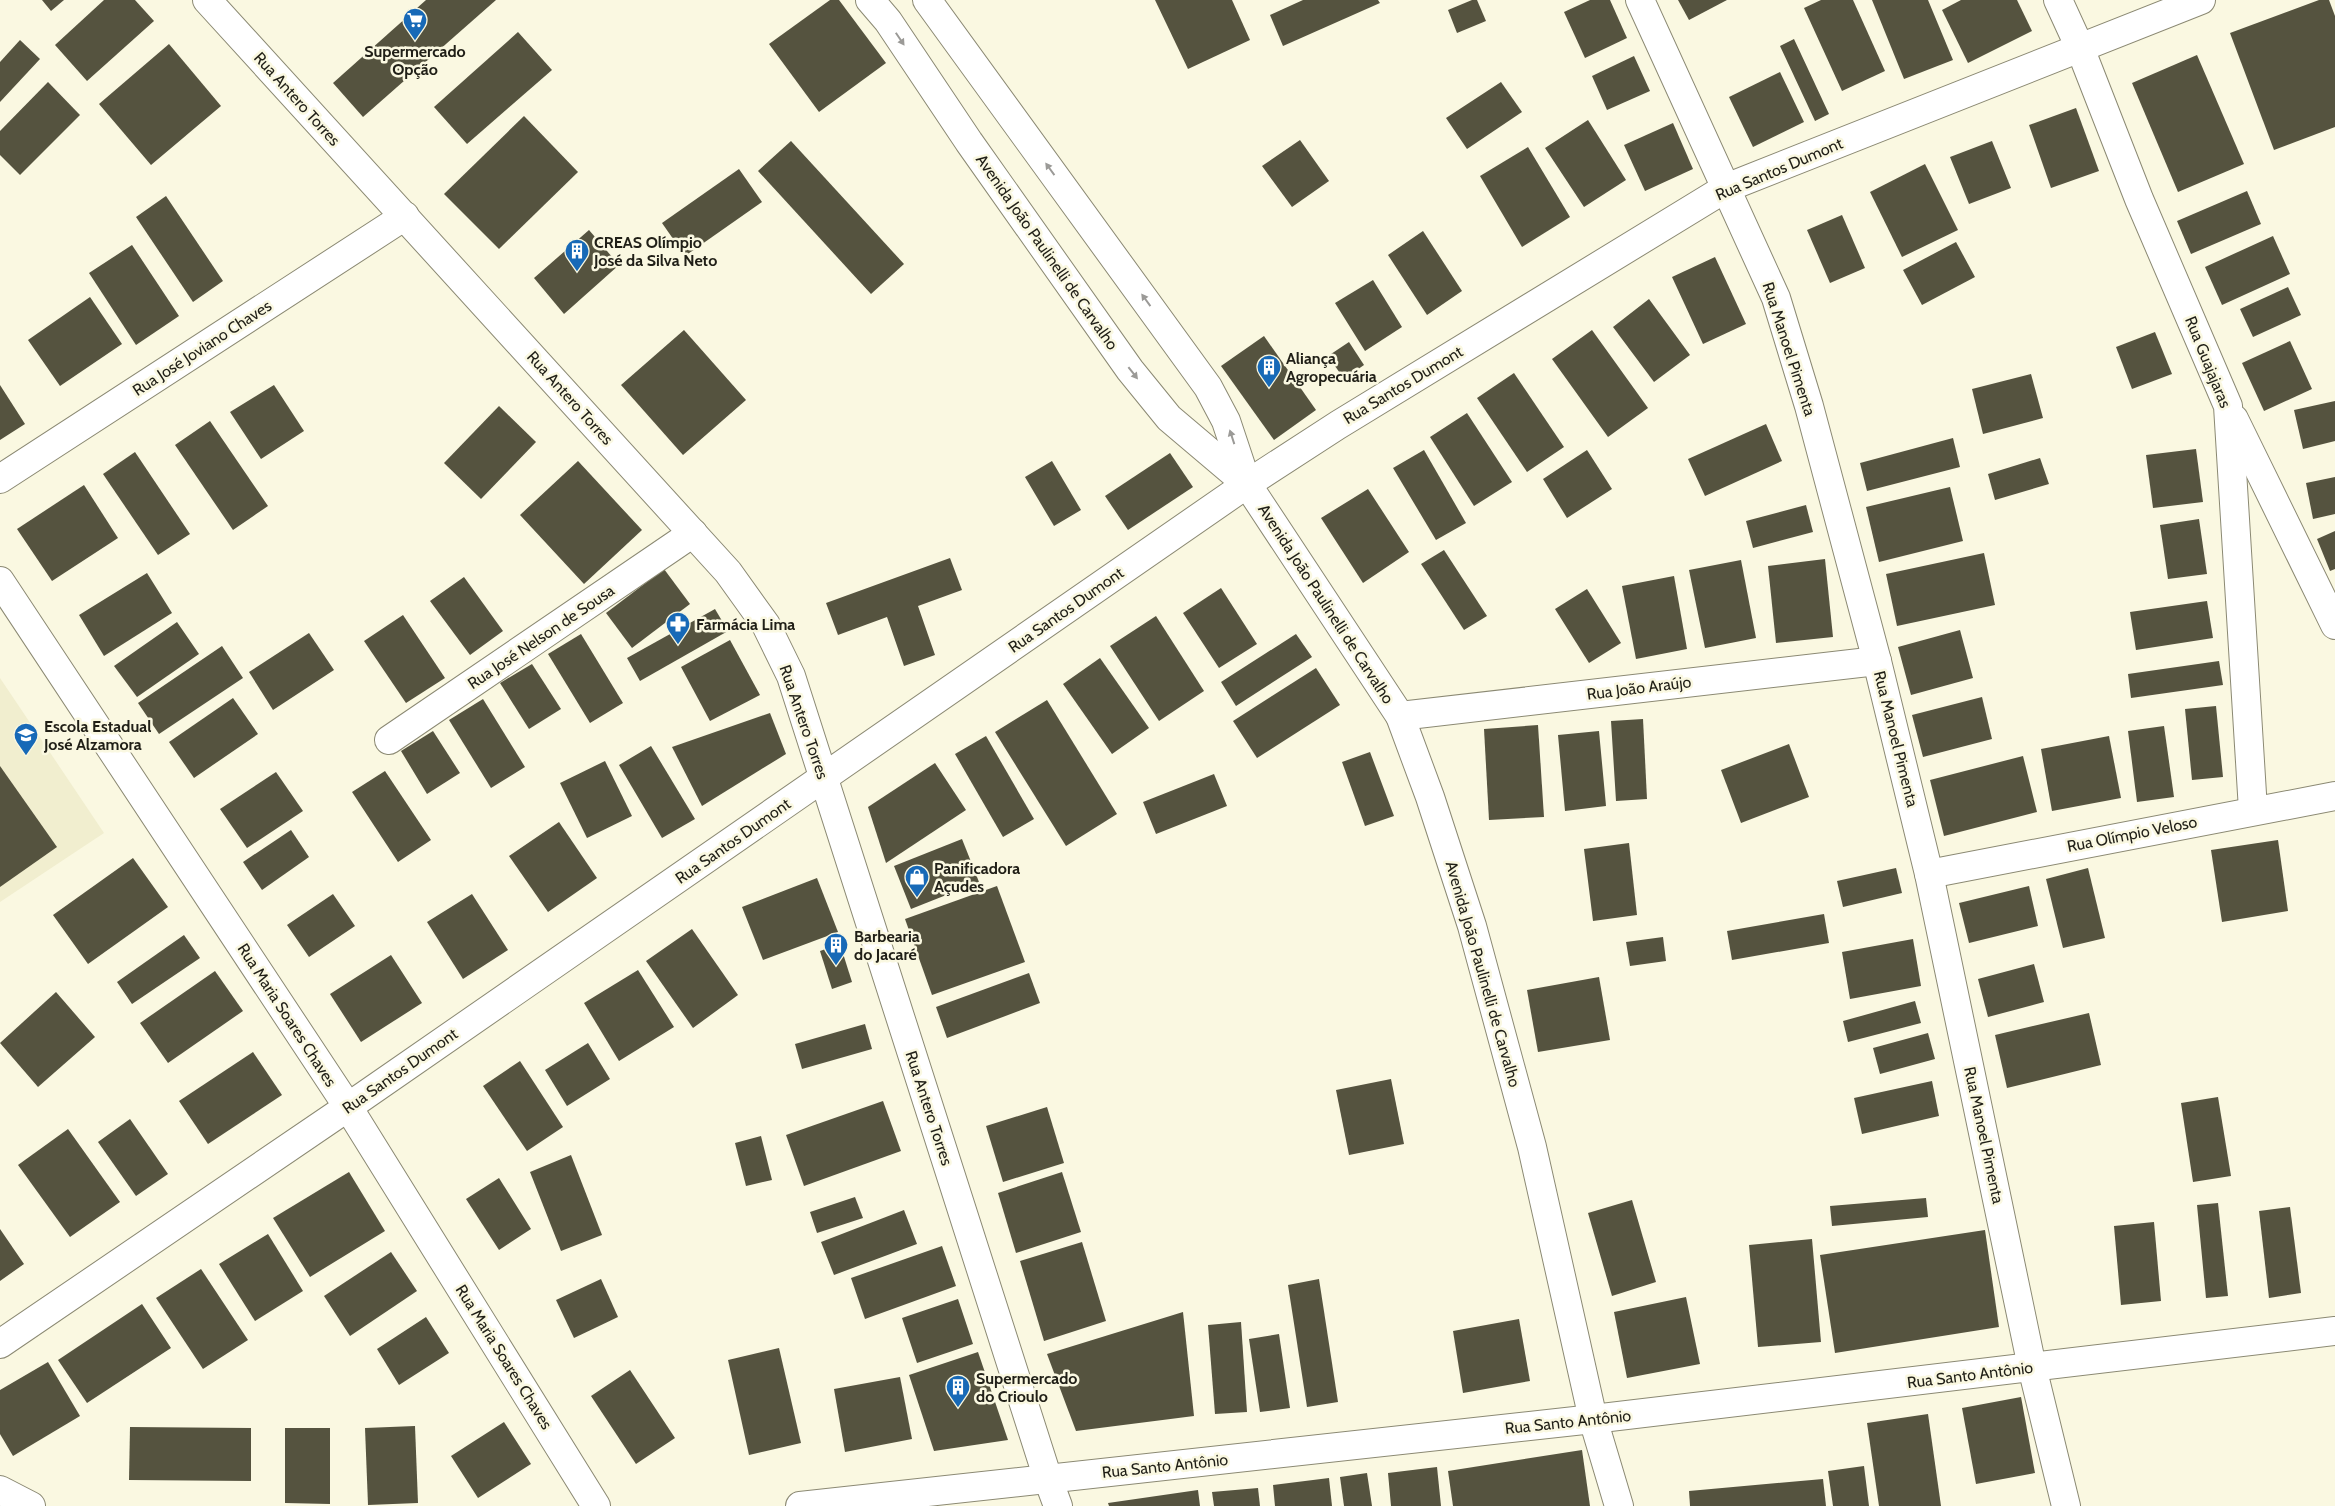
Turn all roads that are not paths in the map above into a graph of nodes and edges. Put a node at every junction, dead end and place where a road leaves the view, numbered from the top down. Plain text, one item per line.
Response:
1 (207, 0) edge
2 (870, 0) edge
3 (927, 0) edge
4 (1640, 0) edge
5 (2058, 0) edge
6 (2201, 0) edge
7 (2080, 48) junction
8 (1726, 188) junction
9 (405, 216) junction
10 (2228, 406) junction
11 (0, 479) edge
12 (1248, 483) junction
13 (692, 533) junction
14 (0, 581) edge
15 (2335, 625) edge
16 (1877, 661) junction
17 (1400, 716) junction
18 (389, 740) dead end
19 (824, 779) junction
20 (2335, 796) edge
21 (2254, 810) junction
22 (1929, 874) junction
23 (348, 1108) junction
24 (2335, 1331) edge
25 (0, 1344) edge
26 (2032, 1367) junction
27 (1593, 1419) junction
28 (1048, 1479) junction
29 (0, 1490) edge
30 (32, 1506) edge
31 (596, 1506) edge
32 (800, 1506) edge
33 (1058, 1506) edge
34 (1619, 1506) edge
35 (2066, 1506) edge

1 - 9 street, Rua Antero Torres
2 -> 12 street, Avenida João Paulinelli de Carvalho
12 -> 3 street, Avenida João Paulinelli de Carvalho
4 - 8 street, Rua Manoel Pimenta
5 - 7 street, Rua Guajajaras
6 - 7 street, Rua Santos Dumont
7 - 8 street, Rua Santos Dumont
7 - 10 street, Rua Guajajaras
8 - 12 street, Rua Santos Dumont
8 - 16 street, Rua Manoel Pimenta
9 - 11 street, Rua José Joviano Chaves
9 - 13 street, Rua Antero Torres
10 - 15 street
10 - 21 street, Rua Guajajaras
12 - 17 street, Avenida João Paulinelli de Carvalho
12 - 19 street, Rua Santos Dumont
13 - 18 street, Rua José Nelson de Sousa
13 - 19 street, Rua Antero Torres
14 - 23 street, Rua Maria Soares Chaves
16 - 17 street, Rua João Araújo
16 - 22 street, Rua Manoel Pimenta
17 - 27 street, Avenida João Paulinelli de Carvalho
19 - 23 street, Rua Santos Dumont
19 - 28 street, Rua Antero Torres
20 - 21 street, Rua Olímpio Veloso
21 - 22 street, Rua Olímpio Veloso
22 - 26 street, Rua Manoel Pimenta
23 - 25 street, Rua Santos Dumont
23 - 31 street, Rua Maria Soares Chaves
24 - 26 street, Rua Santo Antônio
26 - 27 street, Rua Santo Antônio
26 - 35 street, Rua Manoel Pimenta
27 - 28 street, Rua Santo Antônio
27 - 34 street, Avenida João Paulinelli de Carvalho
28 - 32 street, Rua Santo Antônio
28 - 33 street, Rua Antero Torres
29 - 30 street

